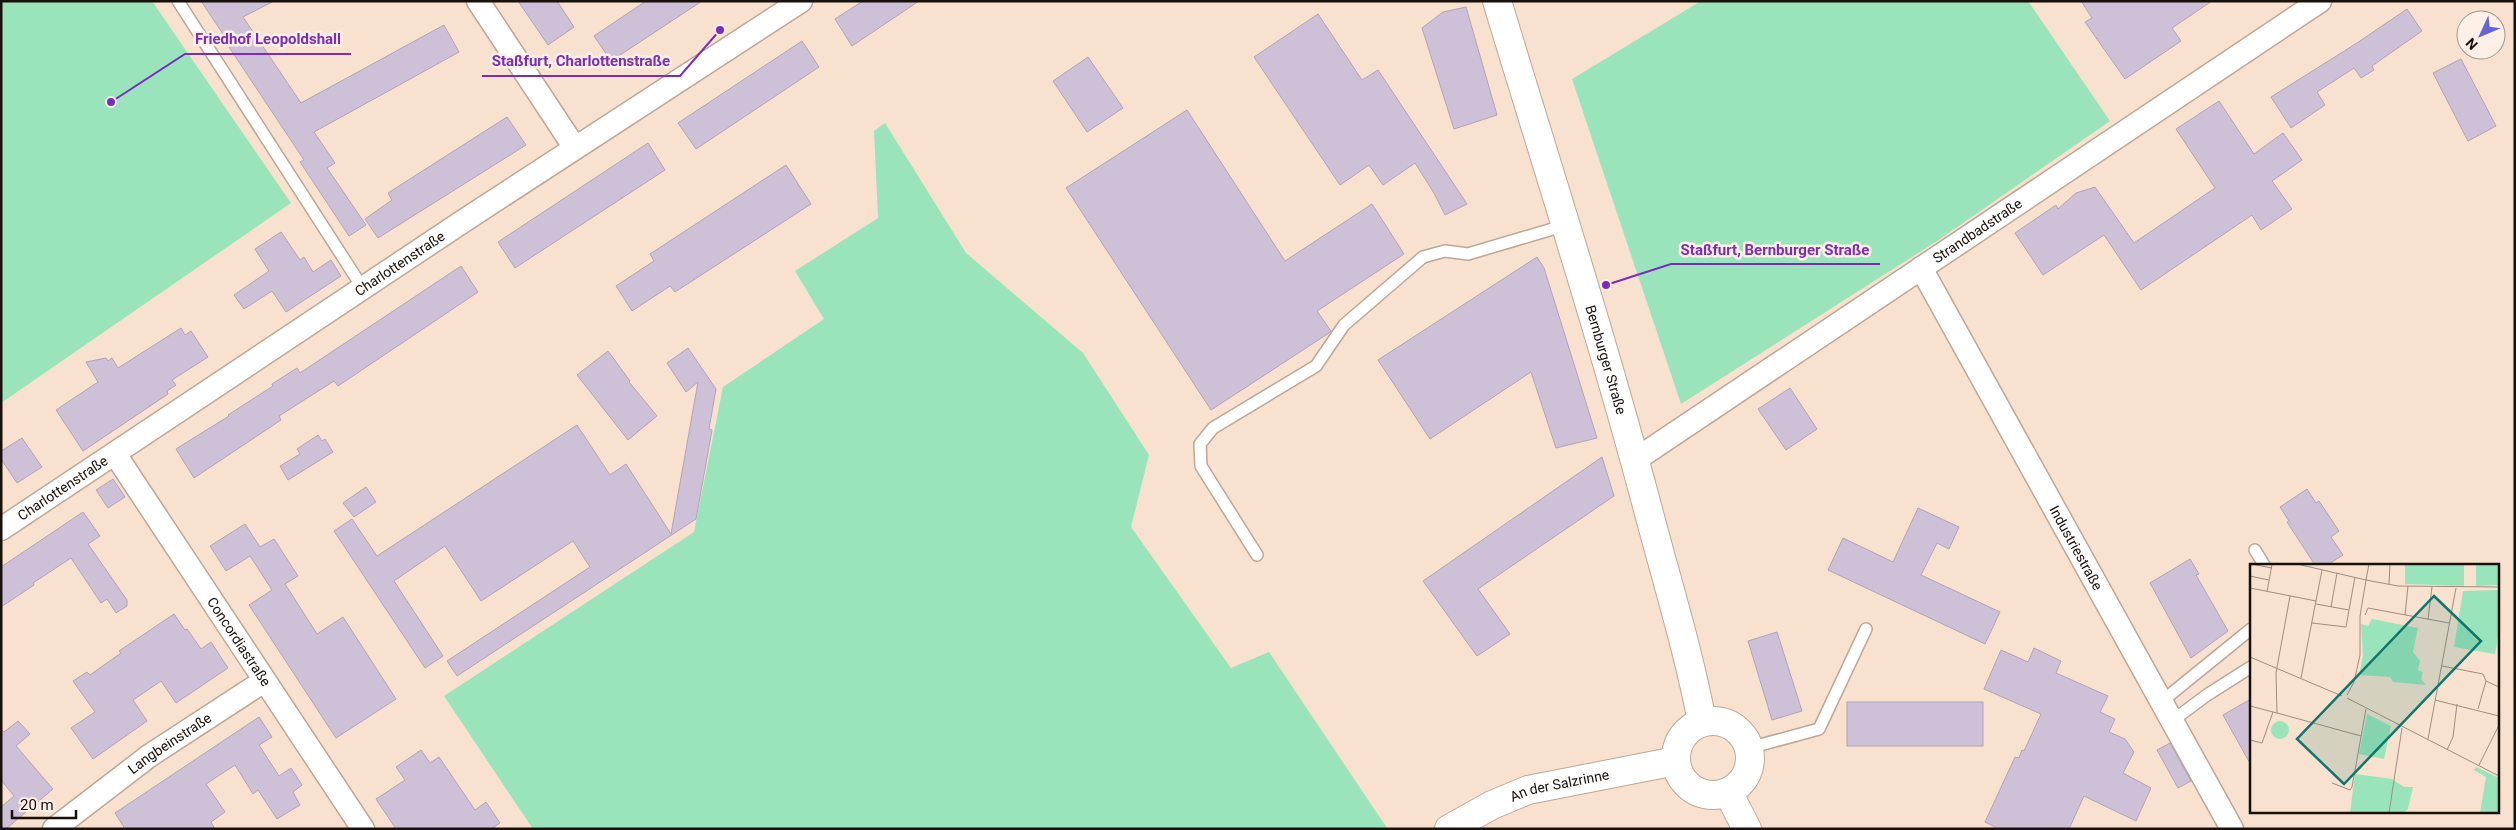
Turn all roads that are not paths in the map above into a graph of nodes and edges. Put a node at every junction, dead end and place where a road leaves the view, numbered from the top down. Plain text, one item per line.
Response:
1 (178, 1) edge
2 (478, 1) edge
3 (801, 1) edge
4 (1497, 1) edge
5 (2320, 1) edge
6 (574, 148) junction
7 (1566, 225) junction
8 (1920, 268) junction
9 (364, 290) junction
10 (115, 454) junction
11 (1635, 460) junction
12 (1, 529) edge
13 (2255, 550) dead end
14 (1257, 555) dead end
15 (2263, 564) edge
16 (1866, 628) dead end
17 (2250, 630) edge
18 (2250, 668) edge
19 (264, 681) junction
20 (2161, 702) junction
21 (2172, 721) junction
22 (1702, 722) junction
23 (1749, 748) junction
24 (1676, 761) junction
25 (1728, 792) junction
26 (54, 829) edge
27 (363, 829) edge
28 (1449, 829) edge
29 (1746, 829) edge
30 (2232, 829) edge

1 - 9 lane
2 - 6 street
3 - 6 street, Charlottenstraße
4 - 7 main road, Bernburger Straße
5 - 8 street, Strandbadstraße
6 - 9 street, Charlottenstraße
7 - 11 main road, Bernburger Straße
7 - 14 lane
8 - 11 street, Strandbadstraße
8 - 20 street, Industriestraße
9 - 10 street, Charlottenstraße
10 - 12 street, Charlottenstraße
10 - 19 street, Concordiastraße
11 - 22 main road, Bernburger Straße
13 - 15 lane
16 - 23 lane
17 - 20 lane
18 - 21 lane
19 - 26 street, Langbeinstraße
19 - 27 street, Concordiastraße
20 - 21 street, Industriestraße
21 - 30 street, Industriestraße
22 - 23 main road
22 - 24 main road
23 - 25 main road
24 - 25 main road
24 - 28 main road, An der Salzrinne
25 - 29 main road

